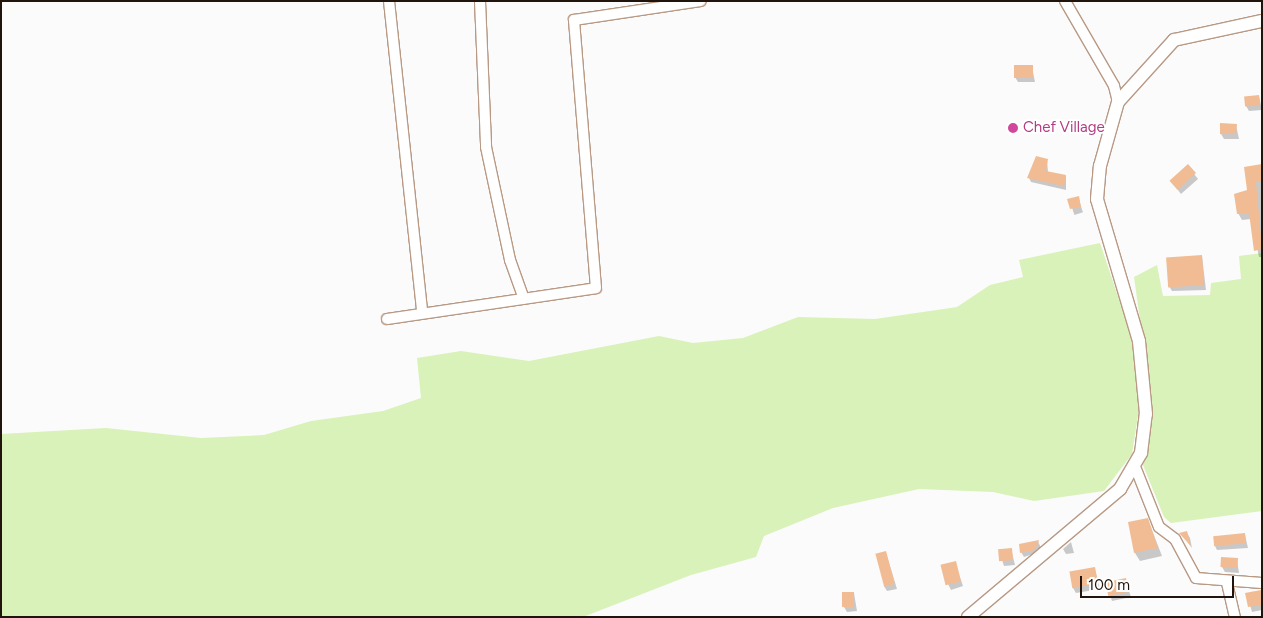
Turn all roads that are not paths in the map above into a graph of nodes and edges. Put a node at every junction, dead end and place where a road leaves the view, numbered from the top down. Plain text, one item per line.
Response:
1 (390, 1) edge
2 (480, 1) edge
3 (701, 1) edge
4 (1065, 1) edge
5 (651, 5) edge
6 (1262, 21) edge
7 (1118, 102) junction
8 (524, 299) junction
9 (422, 312) junction
10 (387, 319) dead end
11 (1136, 469) junction
12 (1227, 583) junction
13 (1262, 583) edge
14 (968, 617) edge
15 (1235, 617) edge

1 - 9 street
2 - 8 street
3 - 5 street
4 - 7 street
5 - 8 street
6 - 7 street
7 - 11 street
8 - 9 street
9 - 10 street
11 - 12 street
11 - 14 street
12 - 13 street
12 - 15 street

